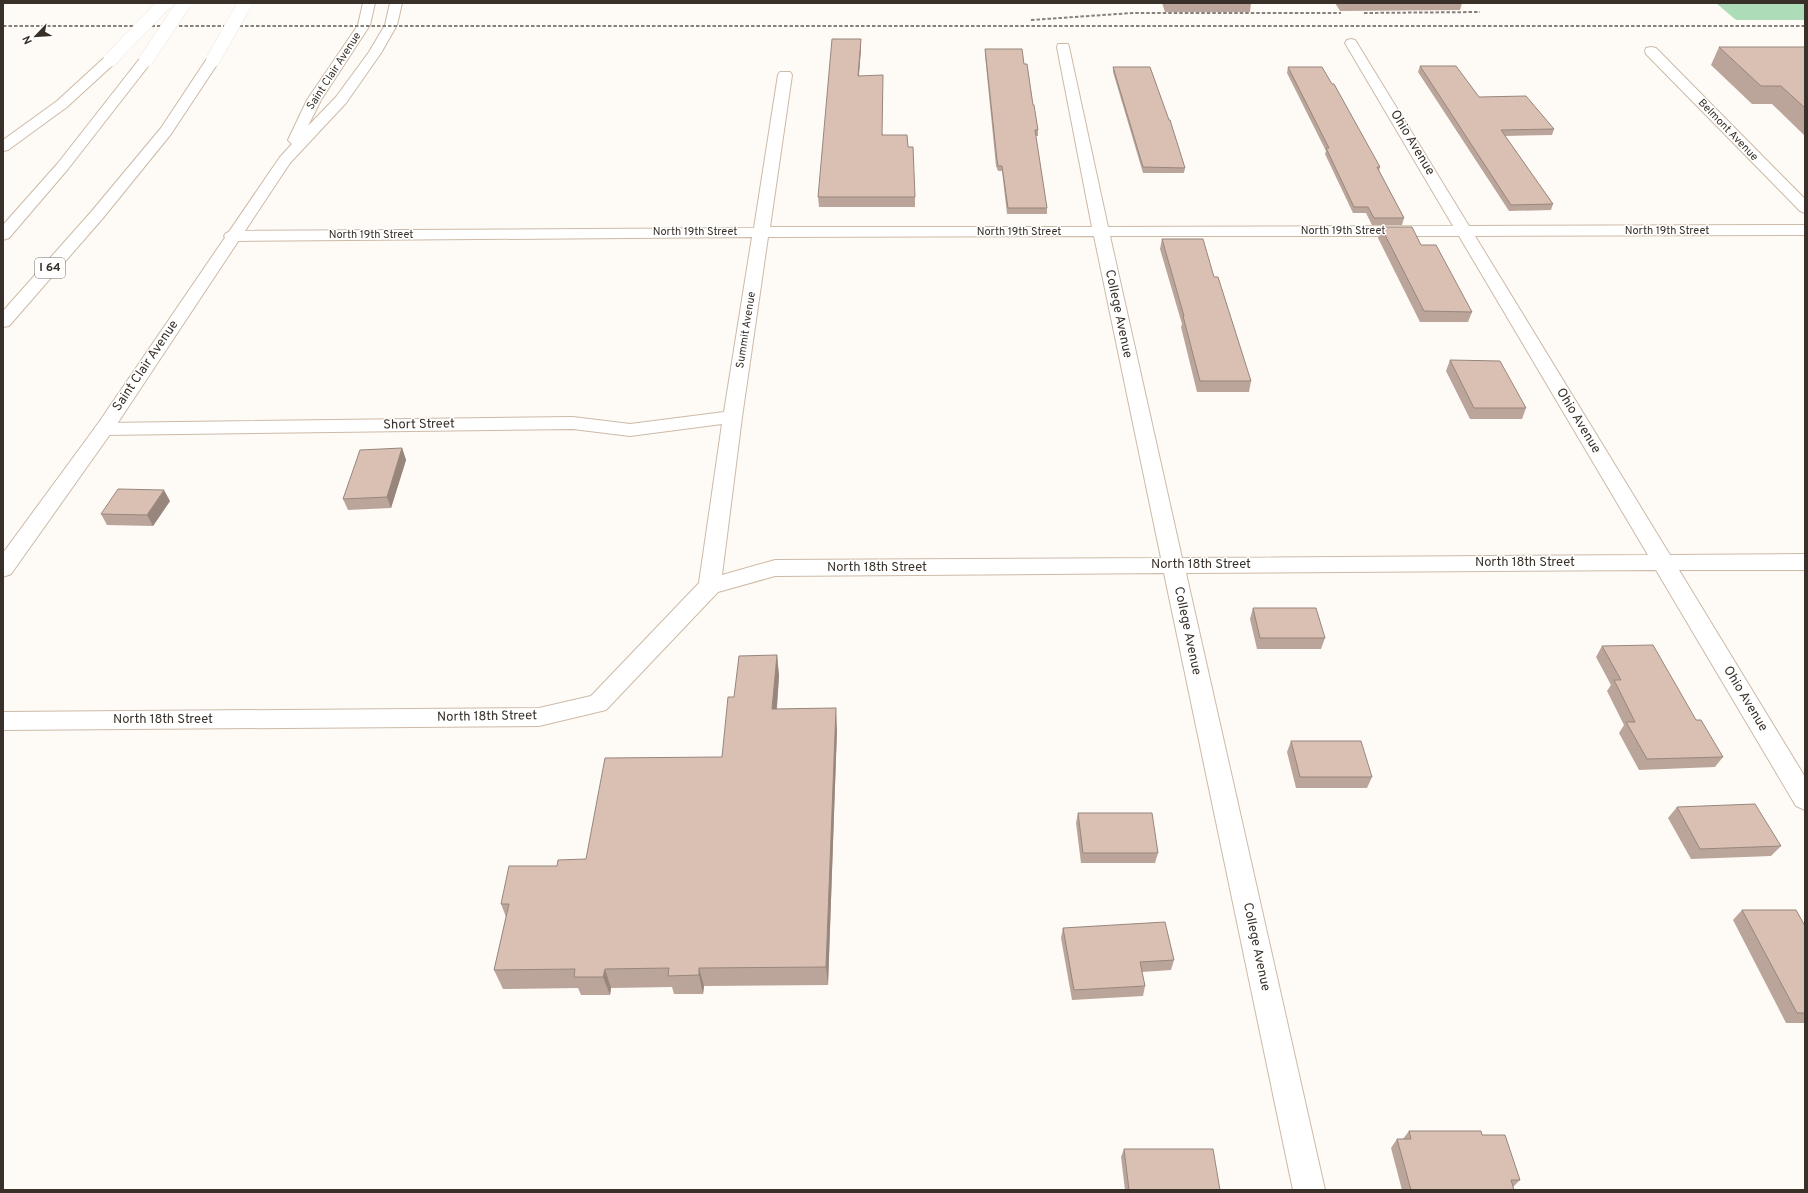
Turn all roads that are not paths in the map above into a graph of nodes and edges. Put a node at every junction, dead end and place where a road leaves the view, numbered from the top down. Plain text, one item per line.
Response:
1 (165, 3) edge
2 (184, 3) edge
3 (245, 3) edge
4 (369, 3) edge
5 (396, 3) edge
6 (1351, 43) dead end
7 (1063, 47) dead end
8 (1650, 51) dead end
9 (785, 75) dead end
10 (3, 147) edge
11 (285, 160) junction
12 (1805, 208) edge
13 (1805, 230) edge
14 (1464, 231) junction
15 (762, 232) junction
16 (1101, 232) junction
17 (3, 235) edge
18 (232, 236) junction
19 (3, 322) edge
20 (733, 417) junction
21 (104, 429) junction
22 (1662, 562) junction
23 (1805, 562) edge
24 (1173, 565) junction
25 (3, 569) edge
26 (710, 586) junction
27 (3, 721) edge
28 (1805, 799) edge
29 (1309, 1190) edge

1 - 10 main road, bridge
2 - 17 main road, bridge
3 - 19 main road, I 64, bridge
4 - 11 main road, Saint Clair Avenue
5 - 11 main road, Saint Clair Avenue
6 - 14 main road, Ohio Avenue
7 - 16 main road, College Avenue
8 - 12 main road, Belmont Avenue
9 - 15 main road, Summit Avenue
11 - 18 main road, Saint Clair Avenue
13 - 14 main road, North 19th Street
14 - 16 main road, North 19th Street
14 - 22 main road, Ohio Avenue
15 - 16 main road, North 19th Street
15 - 18 main road, North 19th Street
15 - 20 main road, Summit Avenue
16 - 24 main road, College Avenue
18 - 21 main road, Saint Clair Avenue
20 - 21 main road, Short Street
20 - 26 main road, Summit Avenue
21 - 25 main road, Saint Clair Avenue
22 - 23 main road, North 18th Street
22 - 24 main road, North 18th Street
22 - 28 main road, Ohio Avenue
24 - 26 main road, North 18th Street
24 - 29 main road, College Avenue
26 - 27 main road, North 18th Street

